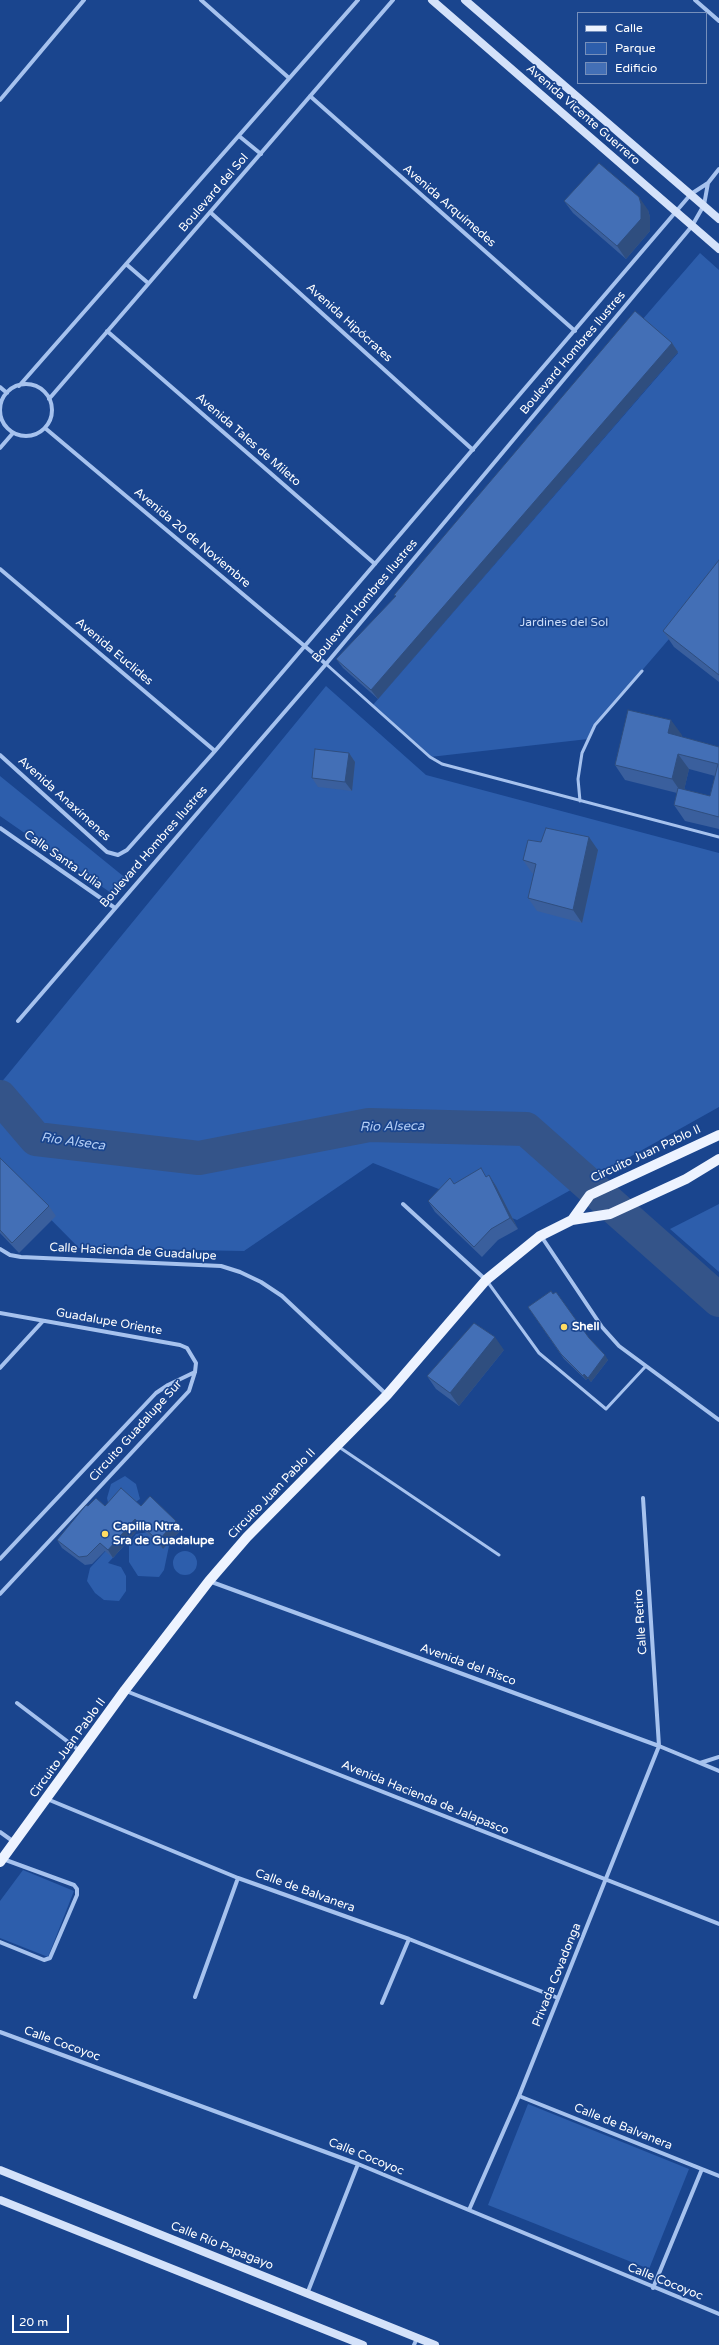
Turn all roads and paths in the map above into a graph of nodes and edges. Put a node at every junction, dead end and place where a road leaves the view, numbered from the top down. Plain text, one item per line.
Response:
1 (84, 0) edge
2 (201, 0) edge
3 (358, 0) edge
4 (393, 0) edge
5 (432, 0) edge
6 (465, 0) edge
7 (695, 0) edge
8 (719, 21) edge
9 (290, 78) junction
10 (310, 96) junction
11 (0, 100) edge
12 (239, 136) junction
13 (261, 154) junction
14 (719, 169) edge
15 (708, 182) junction
16 (691, 194) junction
17 (704, 205) junction
18 (210, 212) junction
19 (677, 212) junction
20 (719, 219) edge
21 (692, 226) junction
22 (719, 249) edge
23 (126, 264) junction
24 (148, 283) junction
25 (107, 331) junction
26 (575, 331) junction
27 (19, 386) junction
28 (0, 387) edge
29 (7, 393) junction
30 (49, 399) junction
31 (0, 412) edge
32 (46, 428) junction
33 (13, 433) junction
34 (0, 448) edge
35 (473, 450) junction
36 (376, 564) junction
37 (0, 569) edge
38 (306, 646) junction
39 (326, 664) junction
40 (642, 671) dead end
41 (215, 751) junction
42 (0, 755) edge
43 (580, 801) junction
44 (0, 828) edge
45 (719, 837) edge
46 (118, 855) joint
47 (115, 908) junction
48 (18, 1021) dead end
49 (719, 1135) edge
50 (719, 1159) edge
51 (403, 1204) dead end
52 (572, 1220) junction
53 (540, 1236) junction
54 (0, 1249) edge
55 (486, 1280) junction
56 (0, 1314) edge
57 (43, 1321) junction
58 (645, 1366) junction
59 (0, 1368) edge
60 (195, 1372) junction
61 (387, 1395) junction
62 (719, 1420) edge
63 (338, 1446) junction
64 (643, 1498) dead end
65 (499, 1555) dead end
66 (0, 1559) edge
67 (208, 1581) junction
68 (0, 1594) edge
69 (125, 1690) junction
70 (17, 1703) dead end
71 (659, 1746) junction
72 (82, 1752) junction
73 (719, 1757) edge
74 (700, 1763) junction
75 (719, 1771) edge
76 (47, 1799) junction
77 (0, 1832) edge
78 (14, 1842) junction
79 (1, 1861) edge
80 (238, 1878) junction
81 (605, 1880) junction
82 (719, 1924) edge
83 (409, 1939) junction
84 (0, 1942) edge
85 (195, 1997) dead end
86 (558, 1998) junction
87 (382, 2003) dead end
88 (0, 2032) edge
89 (519, 2096) junction
90 (358, 2164) junction
91 (702, 2169) junction
92 (0, 2170) edge
93 (719, 2176) edge
94 (0, 2200) edge
95 (469, 2210) junction
96 (654, 2288) junction
97 (307, 2294) junction
98 (719, 2314) edge
99 (415, 2342) edge
100 (363, 2345) edge
101 (435, 2345) edge

1 - 11 street
2 - 9 street
3 - 9 street, Boulevard del Sol
4 - 10 street, Boulevard del Sol
5 - 19 main road, Avenida Vicente Guerrero
6 - 16 main road, Avenida Vicente Guerrero
7 - 8 street
9 - 12 street, Boulevard del Sol
10 - 13 street, Boulevard del Sol
10 - 26 street, Avenida Arquímedes
12 - 13 street
12 - 23 street, Boulevard del Sol
13 - 18 street, Boulevard del Sol
14 - 15 street, Boulevard Hombres Ilustres
15 - 16 street, Boulevard Hombres Ilustres
15 - 17 street, Boulevard Hombres Ilustres
16 - 17 main road, Avenida Vicente Guerrero
16 - 19 street, Boulevard Hombres Ilustres
17 - 20 main road, Avenida Vicente Guerrero
17 - 21 street, Boulevard Hombres Ilustres
18 - 24 street, Boulevard del Sol
18 - 35 street, Avenida Hipócrates
19 - 21 main road, Avenida Vicente Guerrero
19 - 26 street, Boulevard Hombres Ilustres
21 - 22 main road, Avenida Vicente Guerrero
21 - 39 street, Boulevard Hombres Ilustres
23 - 24 street
23 - 27 street, Boulevard del Sol
24 - 25 street, Boulevard del Sol
25 - 30 street, Boulevard del Sol
25 - 36 street, Avenida Tales de Mileto
26 - 35 street, Boulevard Hombres Ilustres
27 - 29 street
27 - 30 street
28 - 29 street
29 - 31 street
30 - 32 street
31 - 33 street
32 - 33 street
32 - 38 street, Avenida 20 de Noviembre
33 - 34 street
35 - 36 street, Boulevard Hombres Ilustres
36 - 38 street, Boulevard Hombres Ilustres
37 - 41 street, Avenida Euclides
38 - 39 street, Avenida 20 de Noviembre
38 - 41 street, Boulevard Hombres Ilustres
39 - 43 lane
39 - 47 street, Boulevard Hombres Ilustres
40 - 43 lane
41 - 46 street, Boulevard Hombres Ilustres
42 - 46 street, Avenida Anaxímenes
43 - 45 lane
44 - 47 street, Calle Santa Julia
47 - 48 street, Boulevard Hombres Ilustres
49 - 52 main road, Circuito Juan Pablo II
50 - 52 main road, Circuito Juan Pablo II
51 - 55 street
52 - 53 main road, Circuito Juan Pablo II
53 - 55 main road, Circuito Juan Pablo II
53 - 58 street
54 - 61 street, Calle Hacienda de Guadalupe
55 - 58 lane
55 - 61 main road, Circuito Juan Pablo II
56 - 57 street, Guadalupe Oriente
57 - 59 street
57 - 60 street, Guadalupe Oriente
58 - 62 street
60 - 66 street, Circuito Guadalupe Sur
60 - 68 street, Circuito Guadalupe Sur
61 - 63 main road, Circuito Juan Pablo II
63 - 65 lane
63 - 67 main road, Circuito Juan Pablo II
64 - 71 street, Calle Retiro
67 - 69 main road, Circuito Juan Pablo II
67 - 71 street, Avenida del Risco
69 - 72 main road, Circuito Juan Pablo II
69 - 81 street, Avenida Hacienda de Jalapasco
70 - 72 street
71 - 74 street, Avenida del Risco
71 - 81 street, Privada Covadonga
72 - 76 main road, Circuito Juan Pablo II
73 - 74 street
74 - 75 street, Avenida del Risco
76 - 78 main road, Circuito Juan Pablo II
76 - 80 street, Calle de Balvanera
77 - 78 street
78 - 79 main road, Circuito Juan Pablo II
79 - 84 street
80 - 83 street, Calle de Balvanera
80 - 85 street
81 - 82 street, Avenida Hacienda de Jalapasco
81 - 86 street, Privada Covadonga
83 - 86 street, Calle de Balvanera
83 - 87 street
86 - 89 street, Privada Covadonga
88 - 90 street, Calle Cocoyoc
89 - 91 street, Calle de Balvanera
89 - 95 street, Privada Covadonga
90 - 95 street, Calle Cocoyoc
90 - 97 street
91 - 93 street, Calle de Balvanera
91 - 96 street
92 - 97 main road, Calle Río Papagayo
94 - 100 main road
95 - 96 street, Calle Cocoyoc
96 - 98 street, Calle Cocoyoc
97 - 99 main road, Calle Río Papagayo
99 - 101 main road, Calle Río Papagayo

